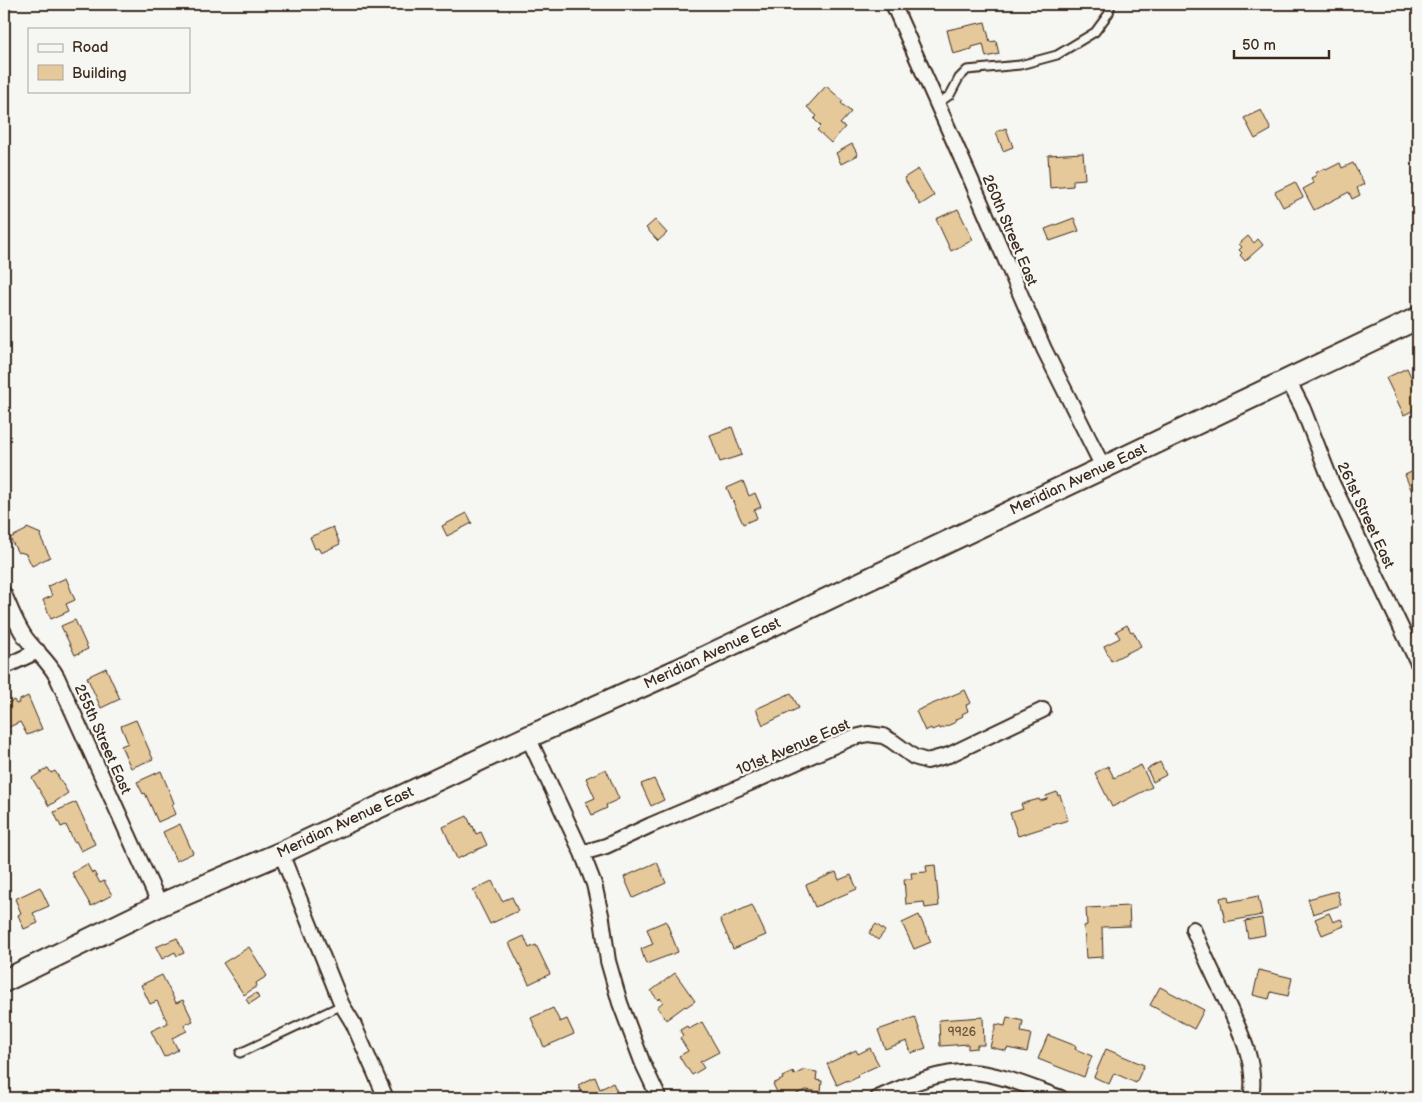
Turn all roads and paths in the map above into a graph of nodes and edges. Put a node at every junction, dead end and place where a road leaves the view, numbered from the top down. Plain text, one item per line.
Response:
1 (893, 4) edge
2 (1111, 4) edge
3 (938, 104) junction
4 (1418, 318) edge
5 (1288, 380) junction
6 (1103, 468) junction
7 (4, 594) edge
8 (38, 651) junction
9 (1418, 663) edge
10 (4, 667) edge
11 (1043, 710) dead end
12 (528, 736) junction
13 (280, 853) junction
14 (582, 853) junction
15 (160, 905) junction
16 (1193, 929) dead end
17 (4, 981) edge
18 (342, 1005) junction
19 (240, 1054) dead end
20 (386, 1098) edge
21 (659, 1098) edge
22 (878, 1098) edge
23 (1061, 1098) edge
24 (1251, 1098) edge

1 - 3 street, 260th Street East
2 - 3 lane
3 - 6 street, 260th Street East
4 - 5 main road, Meridian Avenue East
5 - 6 main road, Meridian Avenue East
5 - 9 street, 261st Street East
6 - 12 main road, Meridian Avenue East
7 - 8 street, 255th Street East
8 - 10 street
8 - 15 street, 255th Street East
11 - 14 street, 101st Avenue East
12 - 13 main road, Meridian Avenue East
12 - 14 street
13 - 15 main road, Meridian Avenue East
13 - 18 street
14 - 21 street
15 - 17 main road, Meridian Avenue East
16 - 24 street
18 - 19 lane
18 - 20 street
22 - 23 street

